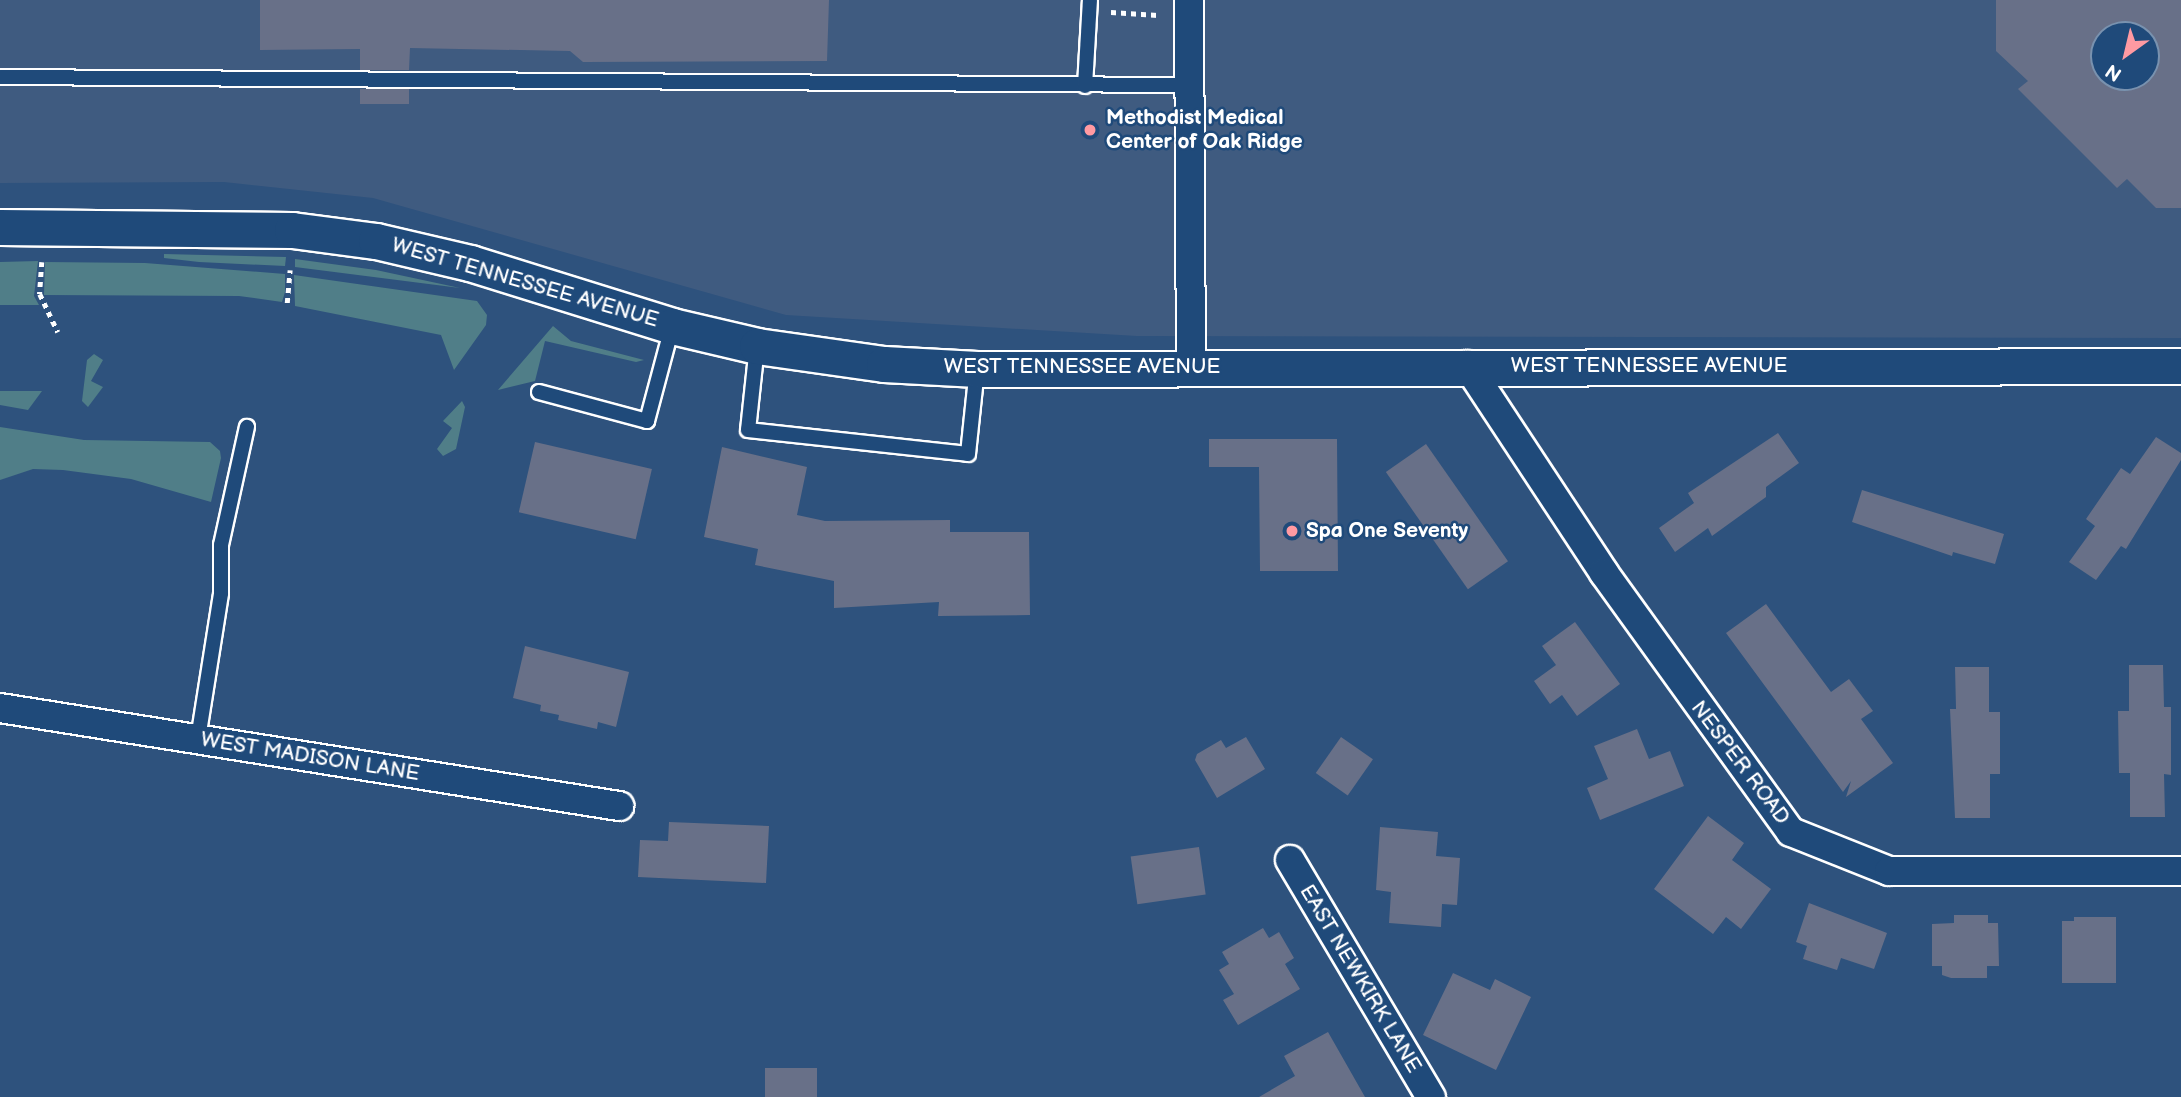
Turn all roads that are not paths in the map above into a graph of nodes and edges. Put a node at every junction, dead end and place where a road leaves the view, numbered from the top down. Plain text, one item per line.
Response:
1 (1090, 0) edge
2 (1189, 0) edge
3 (0, 77) edge
4 (1188, 85) junction
5 (1085, 86) junction
6 (0, 227) edge
7 (672, 326) junction
8 (757, 346) junction
9 (1467, 365) junction
10 (2181, 366) edge
11 (1191, 368) junction
12 (977, 369) junction
13 (539, 392) dead end
14 (247, 427) dead end
15 (0, 708) edge
16 (198, 739) junction
17 (619, 806) dead end
18 (1290, 860) dead end
19 (2181, 872) edge
20 (1431, 1097) edge

1 - 5 lane
2 - 4 street
3 - 5 lane
4 - 5 lane
4 - 11 street
6 - 7 street, WEST TENNESSEE AVENUE
7 - 8 street, WEST TENNESSEE AVENUE
7 - 13 lane
8 - 12 street, WEST TENNESSEE AVENUE
8 - 12 lane
9 - 10 street, WEST TENNESSEE AVENUE
9 - 11 street, WEST TENNESSEE AVENUE
9 - 19 street, NESPER ROAD
11 - 12 street, WEST TENNESSEE AVENUE
14 - 16 lane
15 - 16 street, WEST MADISON LANE
16 - 17 street, WEST MADISON LANE
18 - 20 street, EAST NEWKIRK LANE

